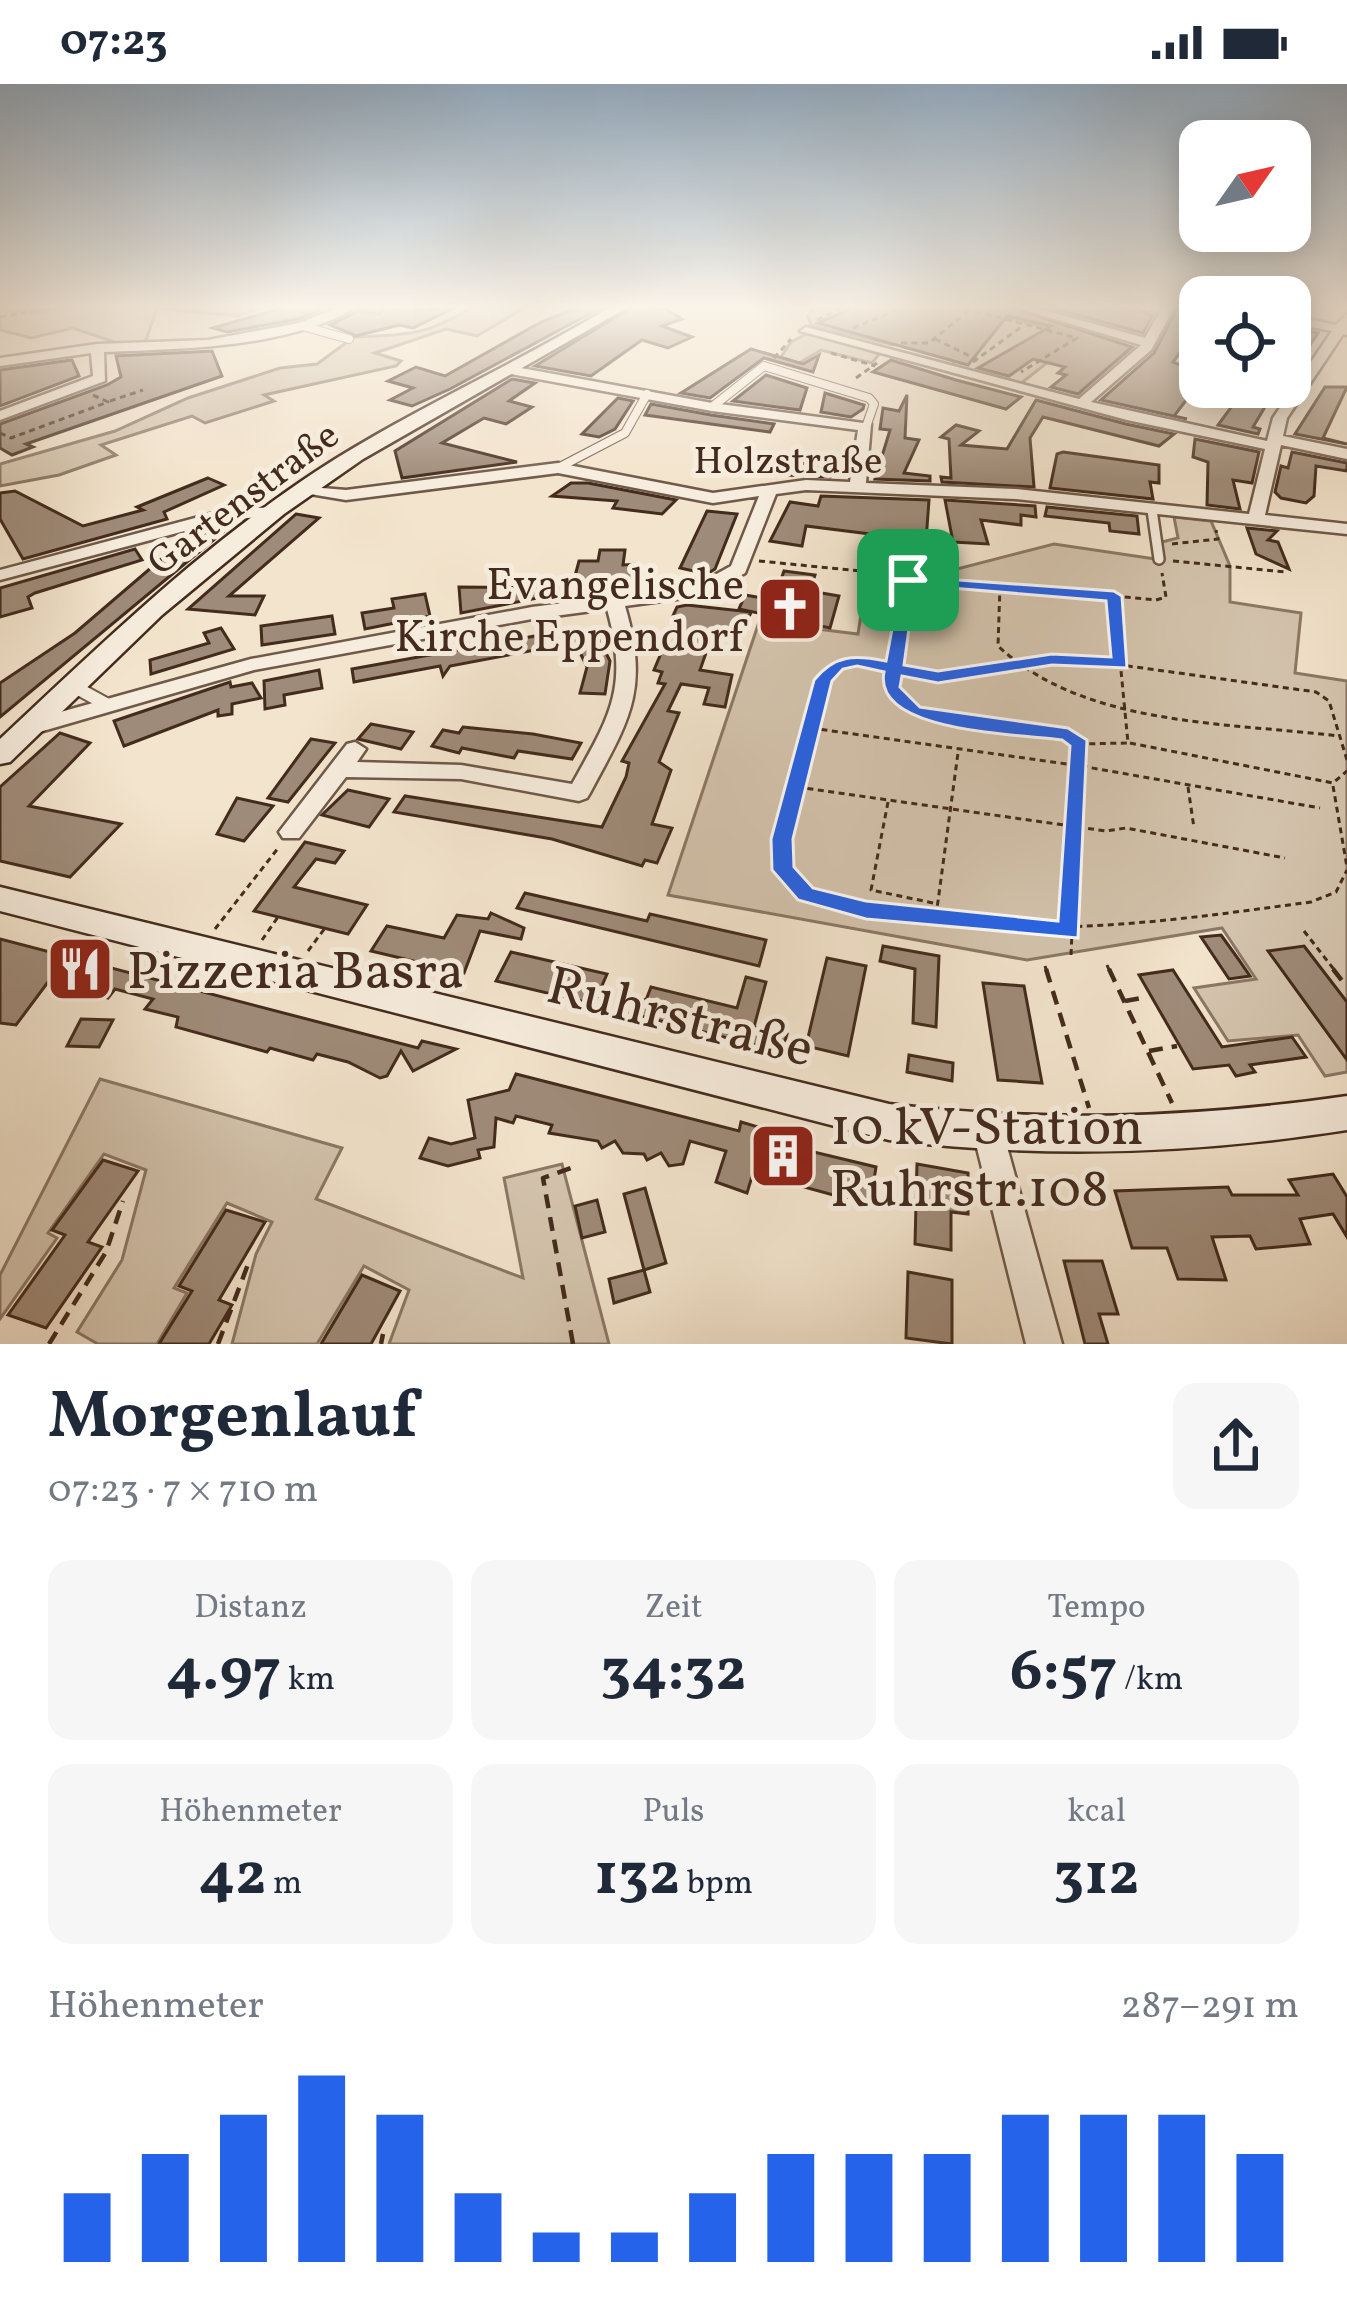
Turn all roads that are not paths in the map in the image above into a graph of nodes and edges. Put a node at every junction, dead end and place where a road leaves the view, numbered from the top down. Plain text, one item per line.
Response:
1 (99, 365) edge
2 (519, 365) edge
3 (935, 365) edge
4 (1125, 365) edge
5 (1317, 365) edge
6 (510, 370) junction
7 (647, 394) junction
8 (1082, 403) junction
9 (712, 407) junction
10 (0, 416) edge
11 (866, 427) junction
12 (1273, 442) junction
13 (1347, 454) edge
14 (558, 468) junction
15 (857, 487) junction
16 (304, 489) junction
17 (769, 492) junction
18 (1152, 509) junction
19 (274, 512) junction
20 (1255, 521) junction
21 (1347, 529) edge
22 (1160, 559) road end
23 (0, 575) edge
24 (614, 602) junction
25 (67, 690) junction
26 (100, 705) junction
27 (28, 728) junction
28 (355, 749) dead end
29 (0, 755) edge
30 (340, 769) junction
31 (291, 832) road end
32 (0, 899) edge
33 (1347, 1113) edge
34 (989, 1136) junction
35 (1044, 1344) edge

1 - 10 street
2 - 6 street, Gartenstraße
3 - 8 street
4 - 8 street
5 - 12 street
6 - 7 street
6 - 16 street, Gartenstraße
7 - 9 street
7 - 14 lane
8 - 12 street
9 - 11 street
9 - 11 lane
11 - 15 street
12 - 13 street
12 - 20 street
14 - 16 street, Holzstraße
14 - 17 street, Holzstraße
15 - 17 street, Holzstraße
15 - 18 street, Holzstraße
16 - 19 street, Gartenstraße
17 - 24 street
18 - 20 street, Holzstraße
18 - 22 lane
19 - 23 street
19 - 25 street, Gartenstraße
20 - 21 street, Holzstraße
24 - 26 street
24 - 30 street
25 - 26 street
25 - 27 street, Gartenstraße
26 - 27 street
27 - 29 street, Gartenstraße
28 - 30 street
30 - 31 street
32 - 34 street, Ruhrstraße
33 - 34 street, Ruhrstraße
34 - 35 street

